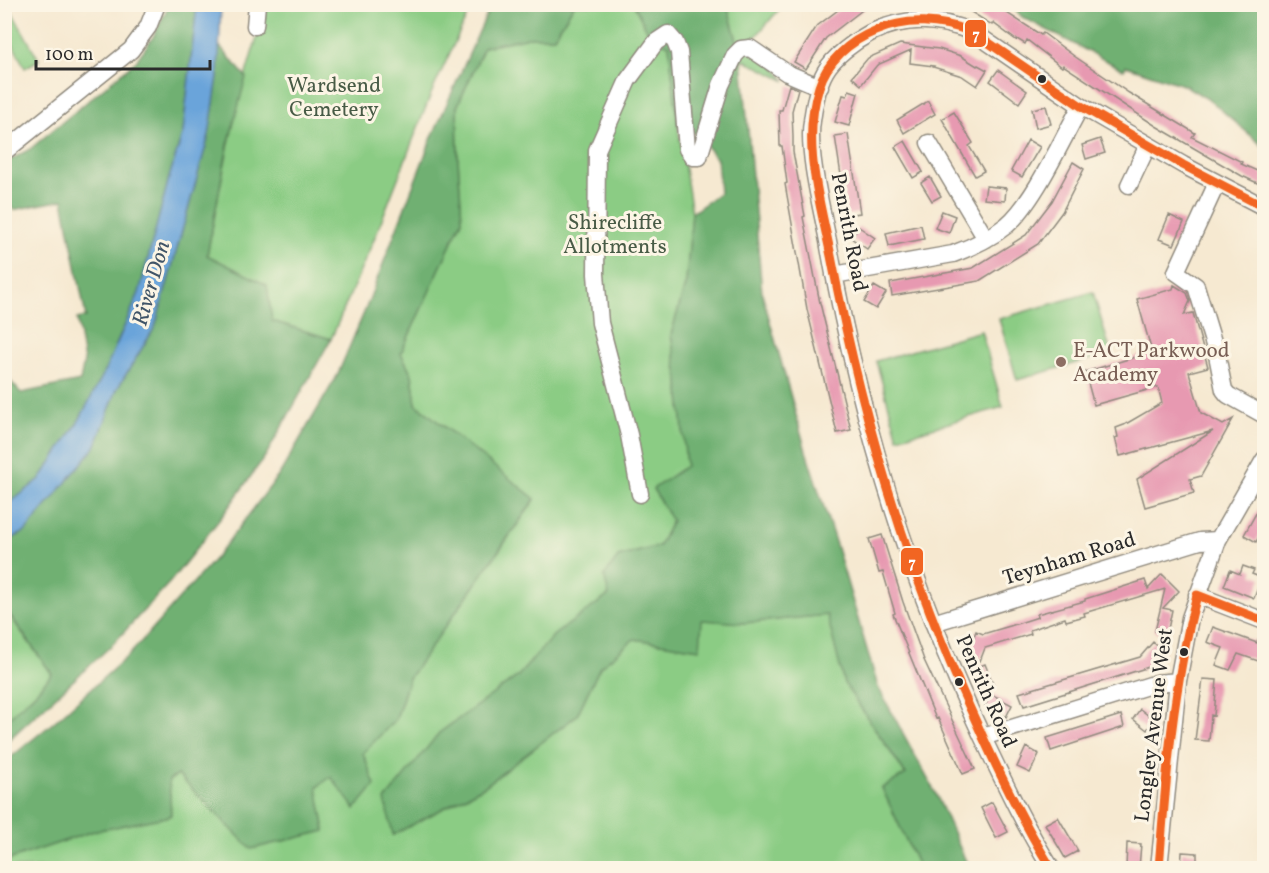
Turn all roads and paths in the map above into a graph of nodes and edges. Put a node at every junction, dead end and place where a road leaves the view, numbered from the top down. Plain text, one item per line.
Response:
1 (143, 4) edge
2 (157, 4) edge
3 (257, 4) edge
4 (151, 21) junction
5 (255, 26) dead end
6 (820, 87) junction
7 (1081, 106) junction
8 (928, 143) dead end
9 (1148, 146) junction
10 (4, 152) edge
11 (1217, 183) junction
12 (1129, 185) dead end
13 (1264, 207) edge
14 (986, 239) junction
15 (834, 275) junction
16 (1264, 415) edge
17 (1264, 460) edge
18 (640, 494) dead end
19 (1218, 540) junction
20 (1197, 595) junction
21 (1264, 621) edge
22 (933, 622) junction
23 (1178, 681) junction
24 (983, 737) junction
25 (1051, 868) edge
26 (1159, 868) edge

1 - 4 street
2 - 4 street
3 - 5 street
4 - 10 street
6 - 7 street, Penrith Road
6 - 15 street, Penrith Road
6 - 18 street
7 - 9 street, Penrith Road
7 - 14 street
8 - 14 street
9 - 11 street, Penrith Road
9 - 12 street
11 - 13 street, Penrith Road
11 - 16 street
14 - 15 street
15 - 22 street, Penrith Road
17 - 19 street, Longley Avenue West
19 - 20 street, Longley Avenue West
19 - 22 street, Teynham Road
20 - 21 street
20 - 23 street, Longley Avenue West
22 - 24 street, Penrith Road
23 - 24 street
23 - 26 street, Longley Avenue West
24 - 25 street, Penrith Road

